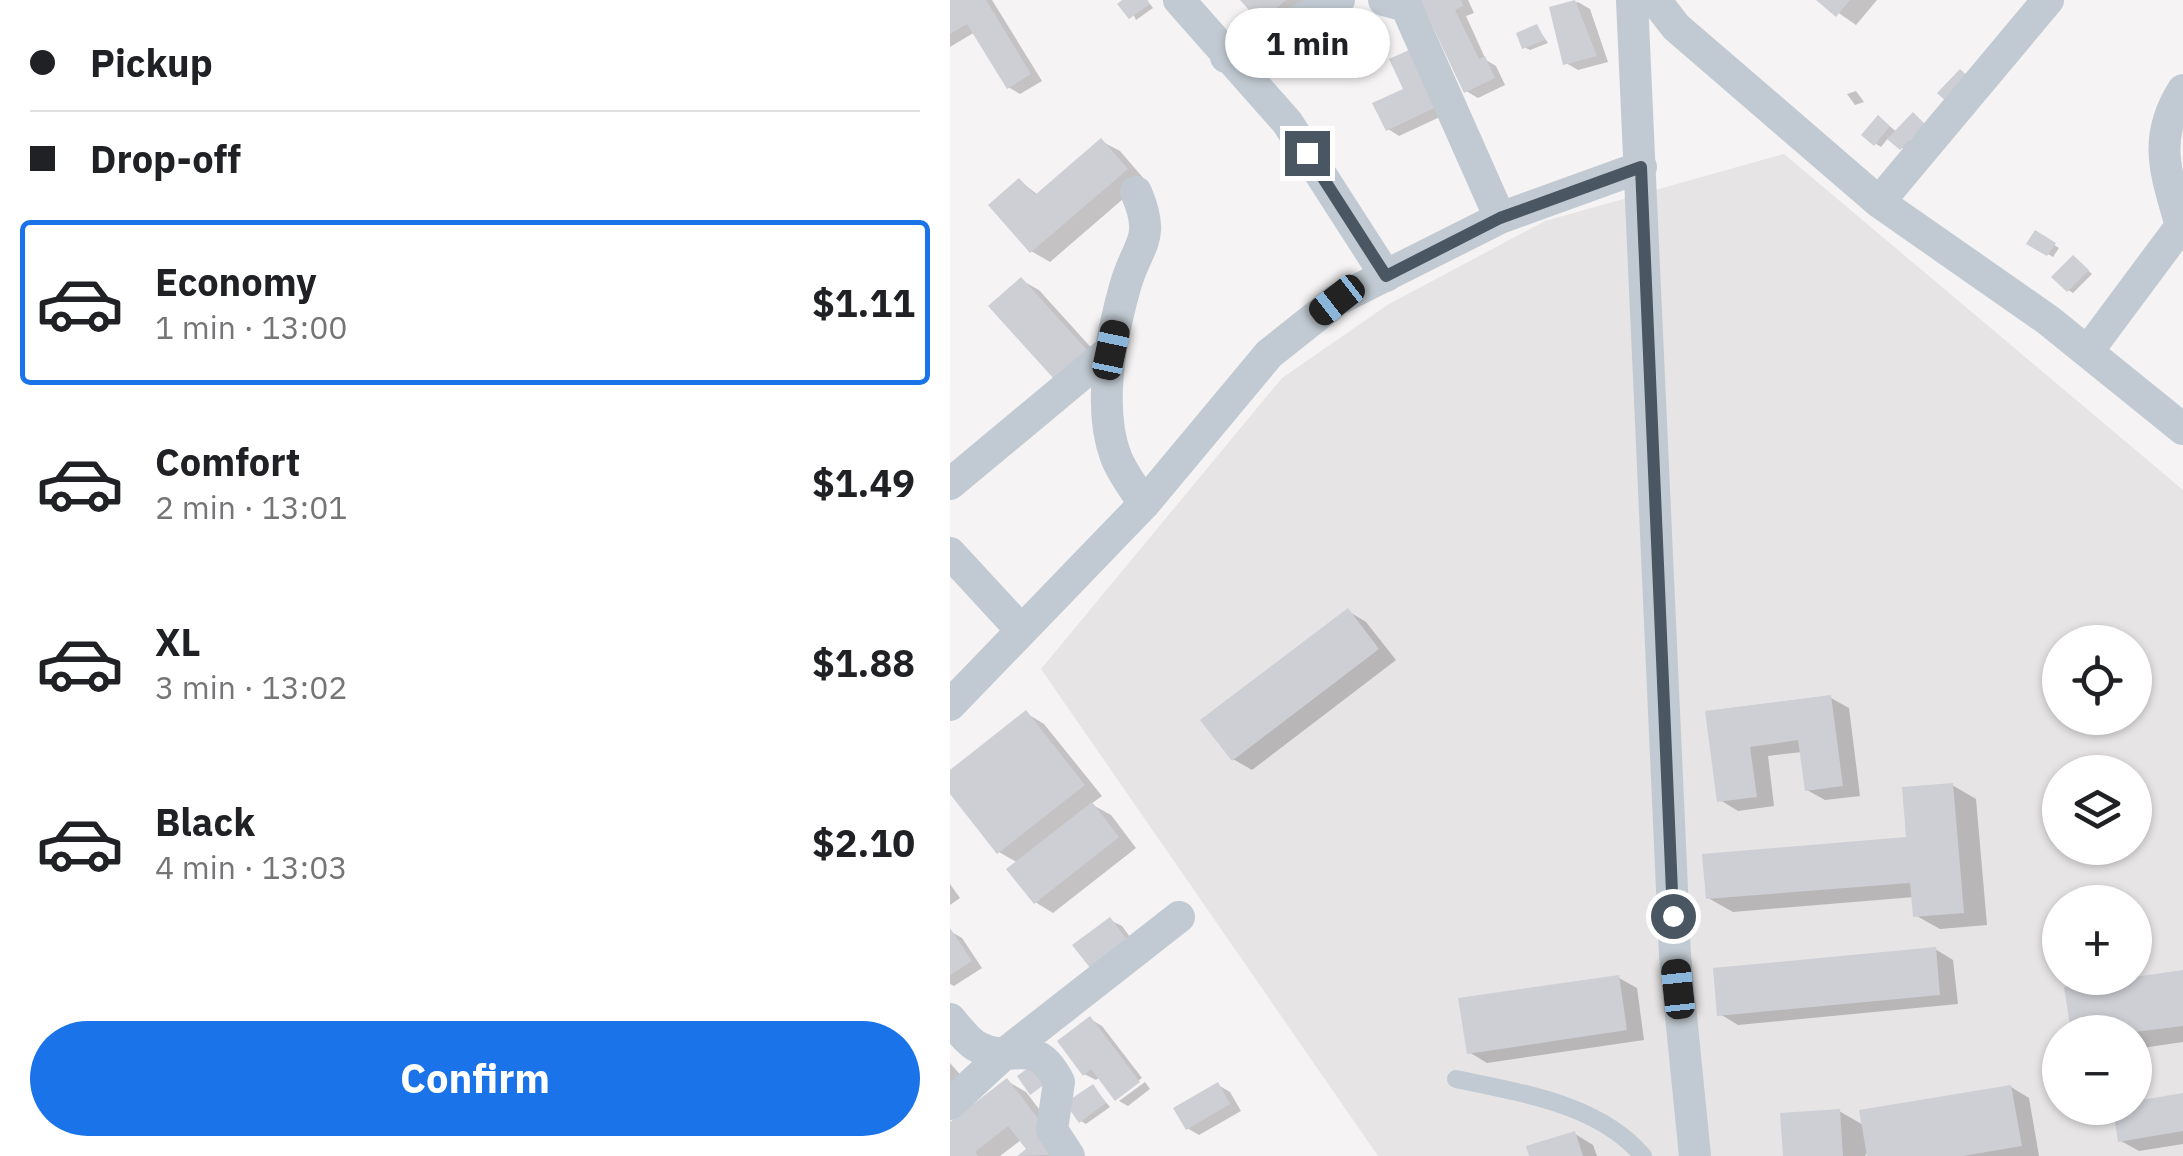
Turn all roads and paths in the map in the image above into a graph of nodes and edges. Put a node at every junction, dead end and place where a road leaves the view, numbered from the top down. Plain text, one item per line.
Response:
1 (1179, 0) edge
2 (1340, 0) edge
3 (1384, 0) edge
4 (1632, 0) edge
5 (1656, 0) edge
6 (2048, 0) edge
7 (1226, 57) junction
8 (2183, 90) edge
9 (1641, 167) junction
10 (1136, 192) dead end
11 (1879, 202) junction
12 (1500, 218) junction
13 (1386, 276) junction
14 (1111, 350) junction
15 (2088, 352) junction
16 (2183, 429) edge
17 (950, 484) edge
18 (1144, 504) junction
19 (950, 553) edge
20 (1021, 630) junction
21 (950, 704) edge
22 (1180, 917) dead end
23 (950, 1019) edge
24 (1004, 1054) junction
25 (1456, 1079) dead end
26 (950, 1104) edge
27 (1068, 1156) edge
28 (1643, 1156) edge
29 (1695, 1156) edge

1 - 7 street
2 - 7 street
3 - 12 street
4 - 9 street
5 - 11 street
6 - 11 street
7 - 13 street
8 - 15 street
9 - 12 street
9 - 29 street
10 - 14 street
11 - 15 street
12 - 13 street
13 - 18 street
14 - 17 street
14 - 18 street
15 - 16 street
18 - 20 street
19 - 20 street
20 - 21 street
22 - 24 street
23 - 24 street
24 - 26 street
24 - 27 street
25 - 28 lane

